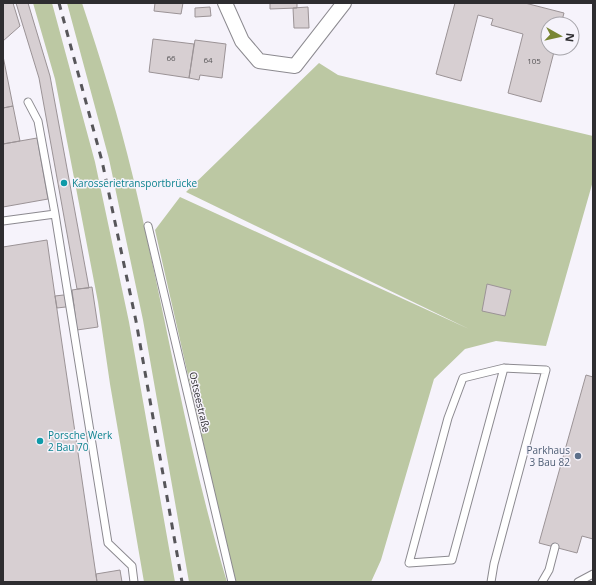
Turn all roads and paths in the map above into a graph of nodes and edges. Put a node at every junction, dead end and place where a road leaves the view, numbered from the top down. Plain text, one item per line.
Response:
1 (225, 3) edge
2 (344, 3) edge
3 (28, 102) dead end
4 (55, 214) junction
5 (3, 221) edge
6 (148, 226) dead end
7 (504, 368) junction
8 (555, 547) dead end
9 (593, 574) edge
10 (134, 582) edge
11 (232, 582) edge
12 (491, 582) edge
13 (542, 582) edge
14 (581, 582) edge

1 - 2 street
3 - 4 lane
4 - 5 lane
4 - 10 lane
6 - 11 lane, Ostseestraße
7 - 7 lane
7 - 12 lane
8 - 13 lane
9 - 14 lane

